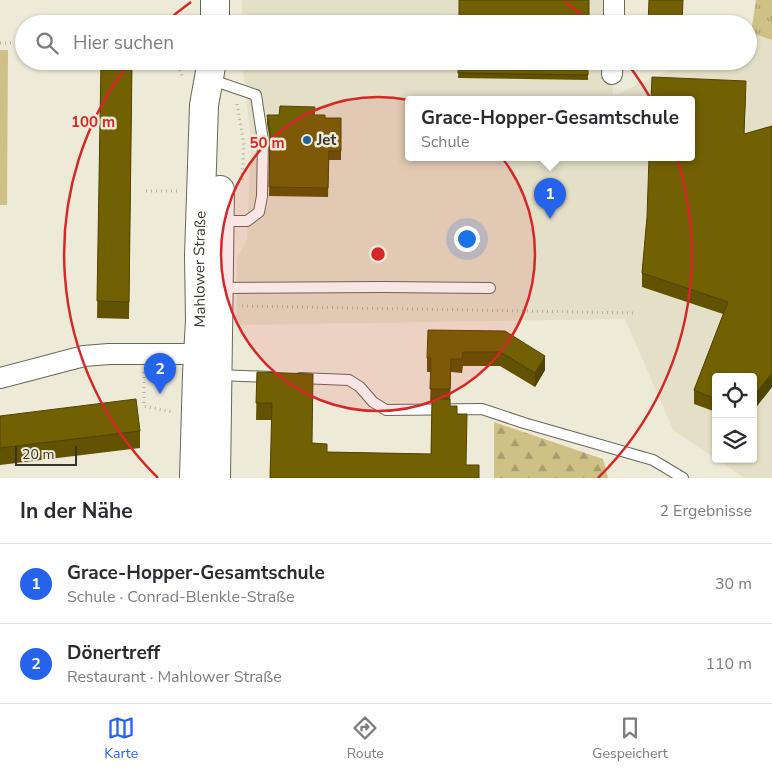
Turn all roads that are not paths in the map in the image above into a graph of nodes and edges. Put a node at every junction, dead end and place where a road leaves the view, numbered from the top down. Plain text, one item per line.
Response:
1 (215, 0) edge
2 (614, 0) edge
3 (216, 15) edge
4 (614, 15) edge
5 (220, 73) edge
6 (210, 221) junction
7 (490, 288) dead end
8 (227, 297) junction
9 (208, 368) junction
10 (0, 378) edge
11 (194, 478) edge
12 (216, 478) edge
13 (683, 478) edge

1 - 3 main road
2 - 4 street
5 - 6 main road, Mahlower Straße
5 - 6 lane
6 - 8 main road, Mahlower Straße
6 - 9 main road, Mahlower Straße
7 - 8 lane
8 - 9 main road, Mahlower Straße
9 - 10 street
9 - 11 main road, Mahlower Straße
9 - 12 main road, Mahlower Straße
9 - 13 lane

